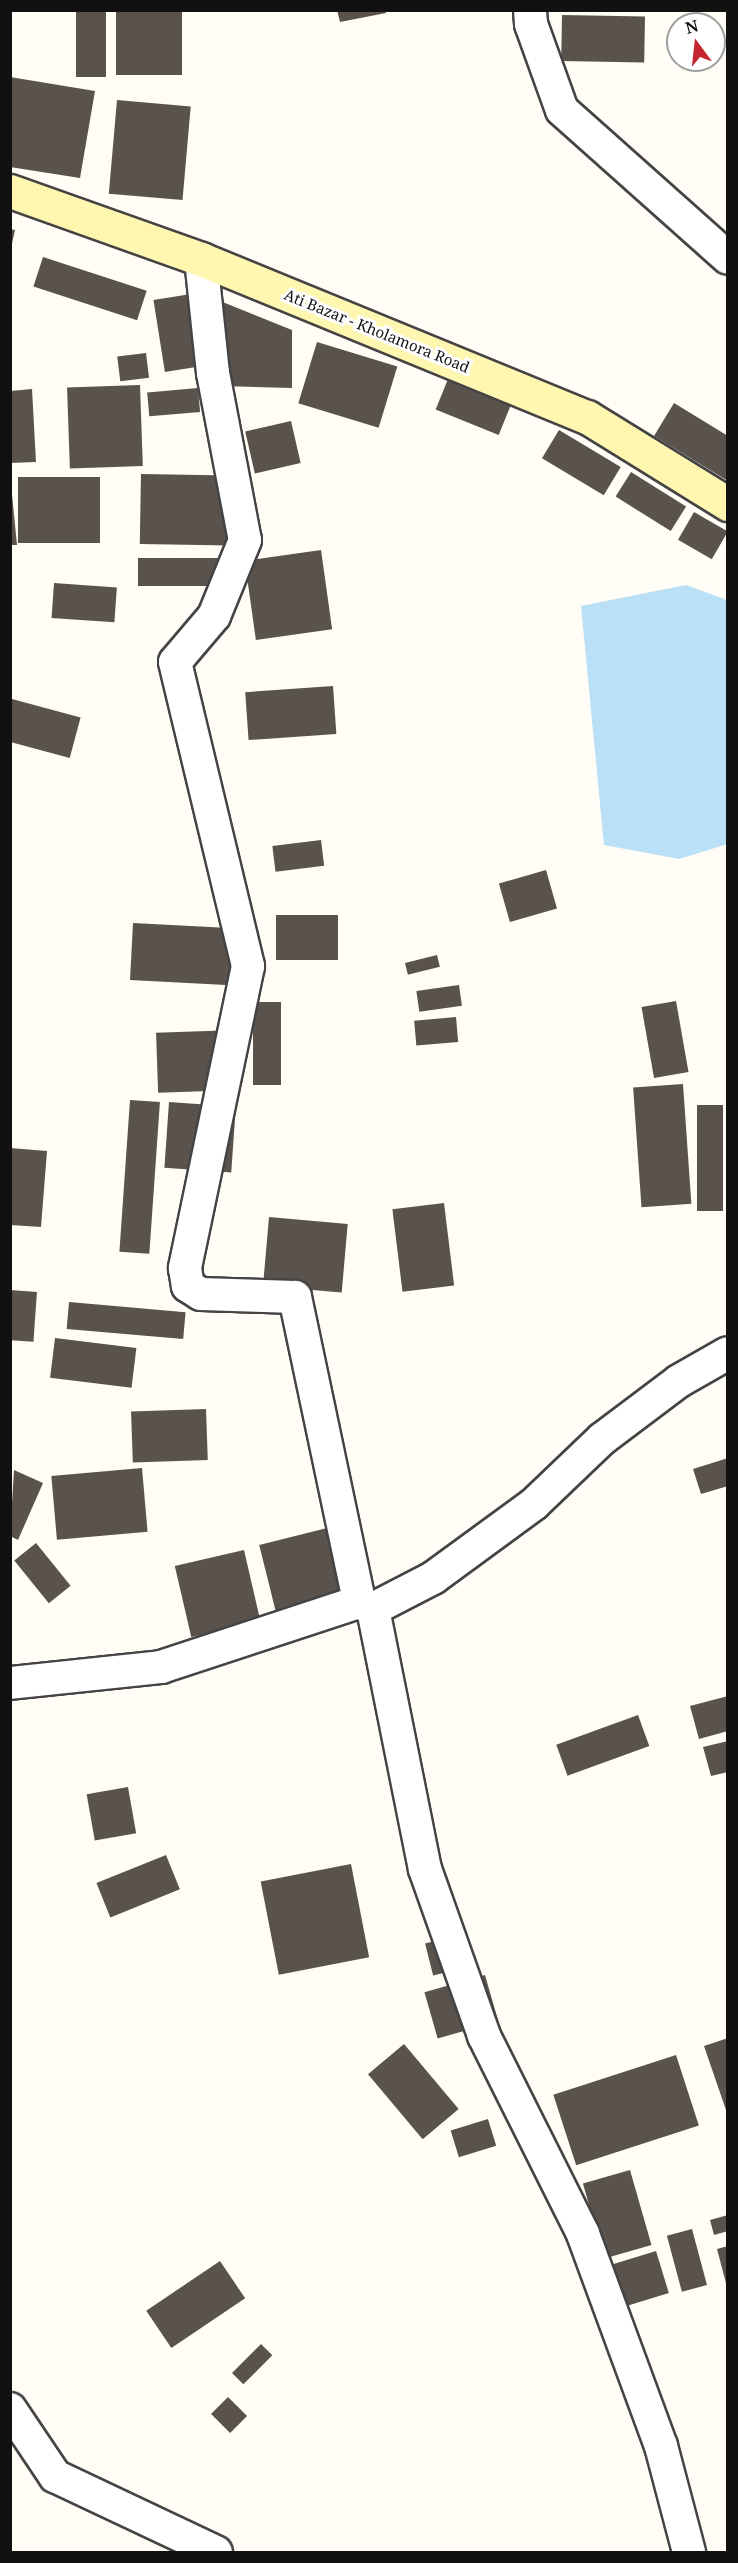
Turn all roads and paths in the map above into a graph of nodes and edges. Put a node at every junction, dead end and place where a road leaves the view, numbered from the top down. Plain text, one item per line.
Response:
1 (530, 10) edge
2 (10, 191) edge
3 (728, 258) edge
4 (201, 259) junction
5 (728, 504) edge
6 (728, 1353) edge
7 (366, 1605) junction
8 (10, 1683) edge
9 (10, 2409) edge
10 (216, 2553) edge
11 (689, 2553) edge

1 - 3 street
2 - 4 main road, Ati Bazar - Kholamora Road
4 - 5 main road, Ati Bazar - Kholamora Road
4 - 7 street
6 - 7 street
7 - 8 street
7 - 11 street
9 - 10 street

